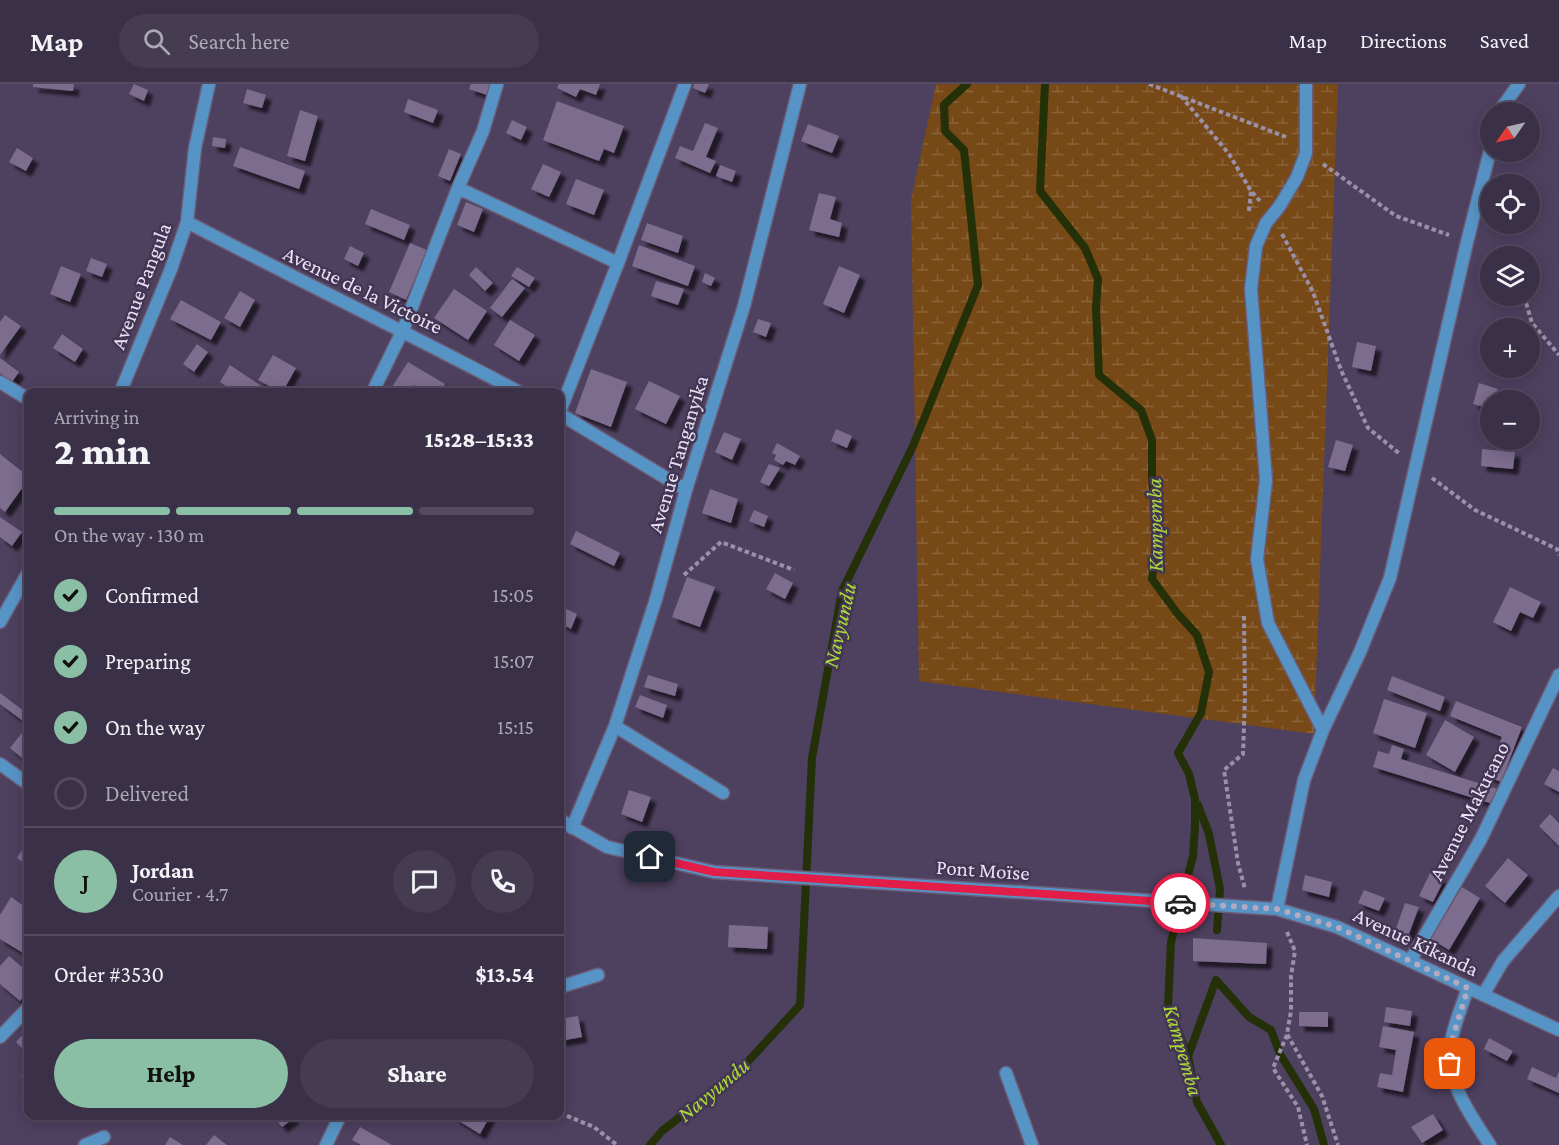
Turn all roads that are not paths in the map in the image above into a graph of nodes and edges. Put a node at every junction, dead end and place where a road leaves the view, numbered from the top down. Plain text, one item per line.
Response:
1 (209, 84) edge
2 (497, 84) edge
3 (685, 84) edge
4 (800, 84) edge
5 (1306, 84) edge
6 (1519, 84) edge
7 (1506, 102) edge
8 (1487, 162) edge
9 (458, 188) junction
10 (187, 222) junction
11 (618, 263) junction
12 (403, 330) junction
13 (0, 382) edge
14 (122, 388) edge
15 (374, 388) edge
16 (512, 388) edge
17 (24, 397) edge
18 (564, 402) edge
19 (564, 414) edge
20 (686, 490) junction
21 (24, 580) edge
22 (0, 622) edge
23 (1559, 675) edge
24 (615, 726) junction
25 (1323, 730) junction
26 (0, 764) edge
27 (24, 781) edge
28 (723, 793) dead end
29 (564, 822) edge
30 (573, 828) junction
31 (1559, 896) edge
32 (1250, 907) joint
33 (1277, 909) junction
34 (1410, 961) junction
35 (598, 975) dead end
36 (564, 986) edge
37 (1468, 988) junction
38 (1484, 995) junction
39 (24, 1012) edge
40 (1559, 1030) edge
41 (0, 1037) edge
42 (1006, 1073) dead end
43 (338, 1120) edge
44 (104, 1137) dead end
45 (85, 1145) edge
46 (326, 1145) edge
47 (1032, 1145) edge
48 (1490, 1145) edge

1 - 10 street, Avenue Pangula
2 - 9 street
3 - 11 street
4 - 20 street, Avenue Tanganyika
5 - 25 street
6 - 7 street
8 - 25 street
9 - 11 street
9 - 12 street
10 - 12 street, Avenue de la Victoire
10 - 14 street, Avenue Pangula
11 - 18 street
12 - 15 street
12 - 16 street, Avenue de la Victoire
13 - 17 street
19 - 20 street
20 - 24 street, Avenue Tanganyika
21 - 22 street
23 - 34 street, Avenue Makutano
24 - 28 street
24 - 30 street, Avenue Tanganyika
25 - 33 street
26 - 27 street
29 - 30 street, Pont Moïse
30 - 32 street, Pont Moïse
31 - 38 street
32 - 33 street, Avenue Kikanda
33 - 34 street, Avenue Kikanda
34 - 37 street, Avenue Kikanda
35 - 36 street
37 - 38 street, Avenue Kikanda
37 - 48 street
38 - 40 street, Avenue Kikanda
39 - 41 street
42 - 47 street
43 - 46 street
44 - 45 street

